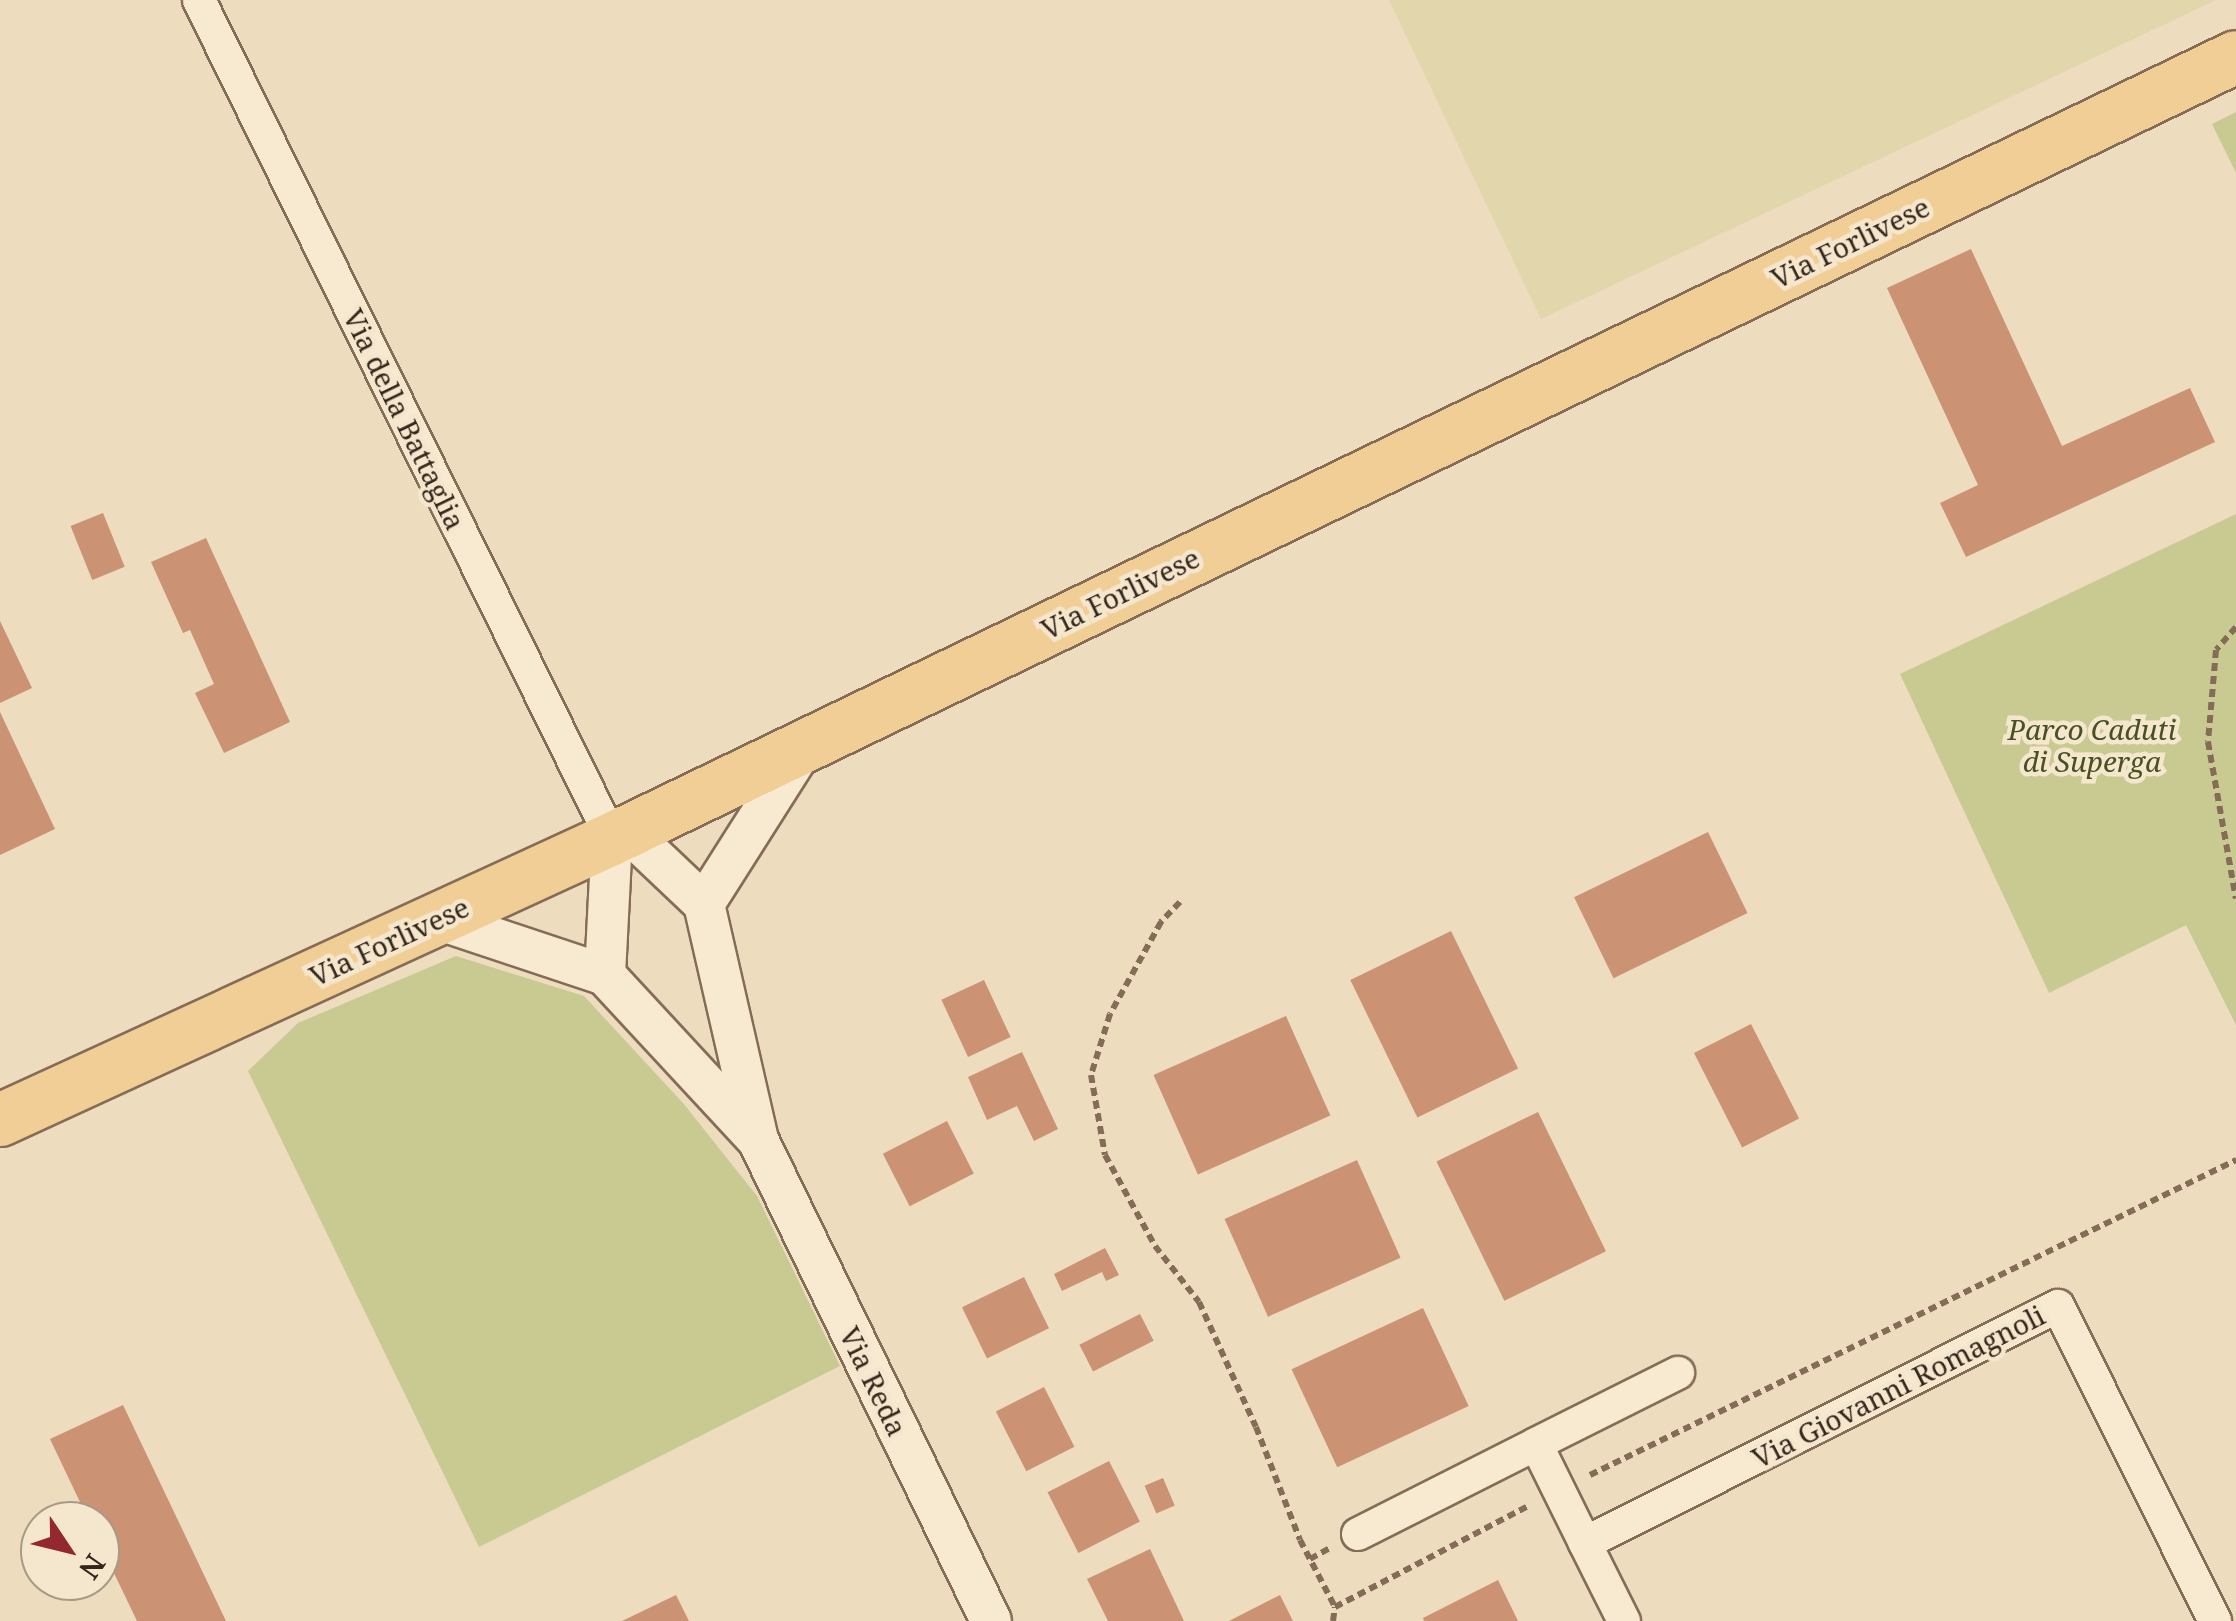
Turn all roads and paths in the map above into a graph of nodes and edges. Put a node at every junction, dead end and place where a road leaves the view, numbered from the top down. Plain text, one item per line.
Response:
1 (199, 0) edge
2 (2236, 58) edge
3 (2236, 627) edge
4 (806, 744) junction
5 (619, 834) junction
6 (2236, 899) edge
7 (1180, 902) dead end
8 (704, 904) junction
9 (436, 919) junction
10 (605, 975) junction
11 (0, 1120) edge
12 (758, 1140) junction
13 (2236, 1160) edge
14 (1678, 1373) dead end
15 (1536, 1444) junction
16 (1559, 1490) junction
17 (1358, 1534) dead end
18 (1585, 1543) junction
19 (1335, 1607) junction
20 (991, 1621) edge
21 (1332, 1621) edge
22 (1624, 1621) edge
23 (2215, 1621) edge

1 - 5 street, Via della Battaglia
2 - 4 main road, Via Forlivese
3 - 6 path
4 - 5 main road, Via Forlivese
4 - 8 street
5 - 8 street
5 - 9 main road, Via Forlivese
5 - 10 street
7 - 19 path
8 - 12 street, Via Reda
9 - 10 street, Via Reda
9 - 11 main road, Via Forlivese
10 - 12 street, Via Reda
12 - 20 street, Via Reda
13 - 16 path
14 - 15 street
15 - 16 street
15 - 17 street
16 - 18 street
16 - 19 path
18 - 22 street
18 - 23 street, Via Giovanni Romagnoli
19 - 21 path

